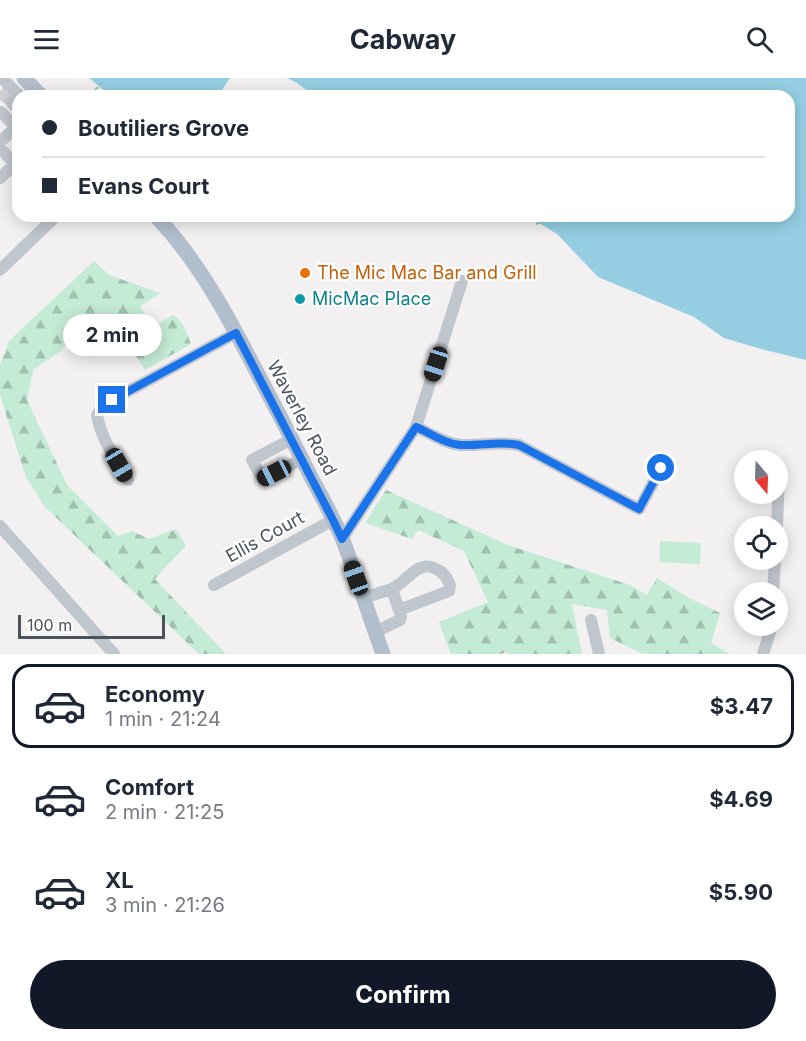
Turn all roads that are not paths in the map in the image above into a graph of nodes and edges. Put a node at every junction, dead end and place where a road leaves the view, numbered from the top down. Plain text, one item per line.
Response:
1 (2, 78) edge
2 (24, 78) edge
3 (35, 90) edge
4 (9, 108) edge
5 (12, 129) edge
6 (0, 142) edge
7 (0, 148) edge
8 (12, 159) edge
9 (12, 168) edge
10 (0, 178) edge
11 (50, 222) edge
12 (162, 222) edge
13 (0, 270) edge
14 (462, 281) dead end
15 (236, 333) junction
16 (416, 427) junction
17 (292, 439) junction
18 (275, 447) junction
19 (302, 459) junction
20 (286, 467) junction
21 (661, 468) dead end
22 (128, 480) dead end
23 (333, 520) junction
24 (0, 526) edge
25 (342, 539) junction
26 (214, 585) dead end
27 (392, 589) junction
28 (363, 598) junction
29 (399, 610) junction
30 (591, 620) dead end
31 (375, 633) junction
32 (768, 636) edge
33 (114, 654) edge
34 (383, 654) edge
35 (599, 654) edge
36 (763, 654) edge

1 - 4 street
2 - 3 main road
5 - 6 street
7 - 8 street
9 - 10 street
11 - 13 street
12 - 15 main road, Waverley Road
14 - 16 street
15 - 17 main road, Waverley Road
15 - 22 street
16 - 21 street
16 - 25 street
17 - 18 street
17 - 19 main road, Waverley Road
18 - 20 street
18 - 20 street
19 - 20 street
19 - 23 main road, Waverley Road
23 - 25 main road, Waverley Road
23 - 26 street, Ellis Court
24 - 33 street
25 - 28 main road, Waverley Road
27 - 28 street
27 - 29 street
27 - 29 street
28 - 31 main road, Waverley Road
29 - 31 street
30 - 35 street
31 - 34 main road, Waverley Road
32 - 36 street

